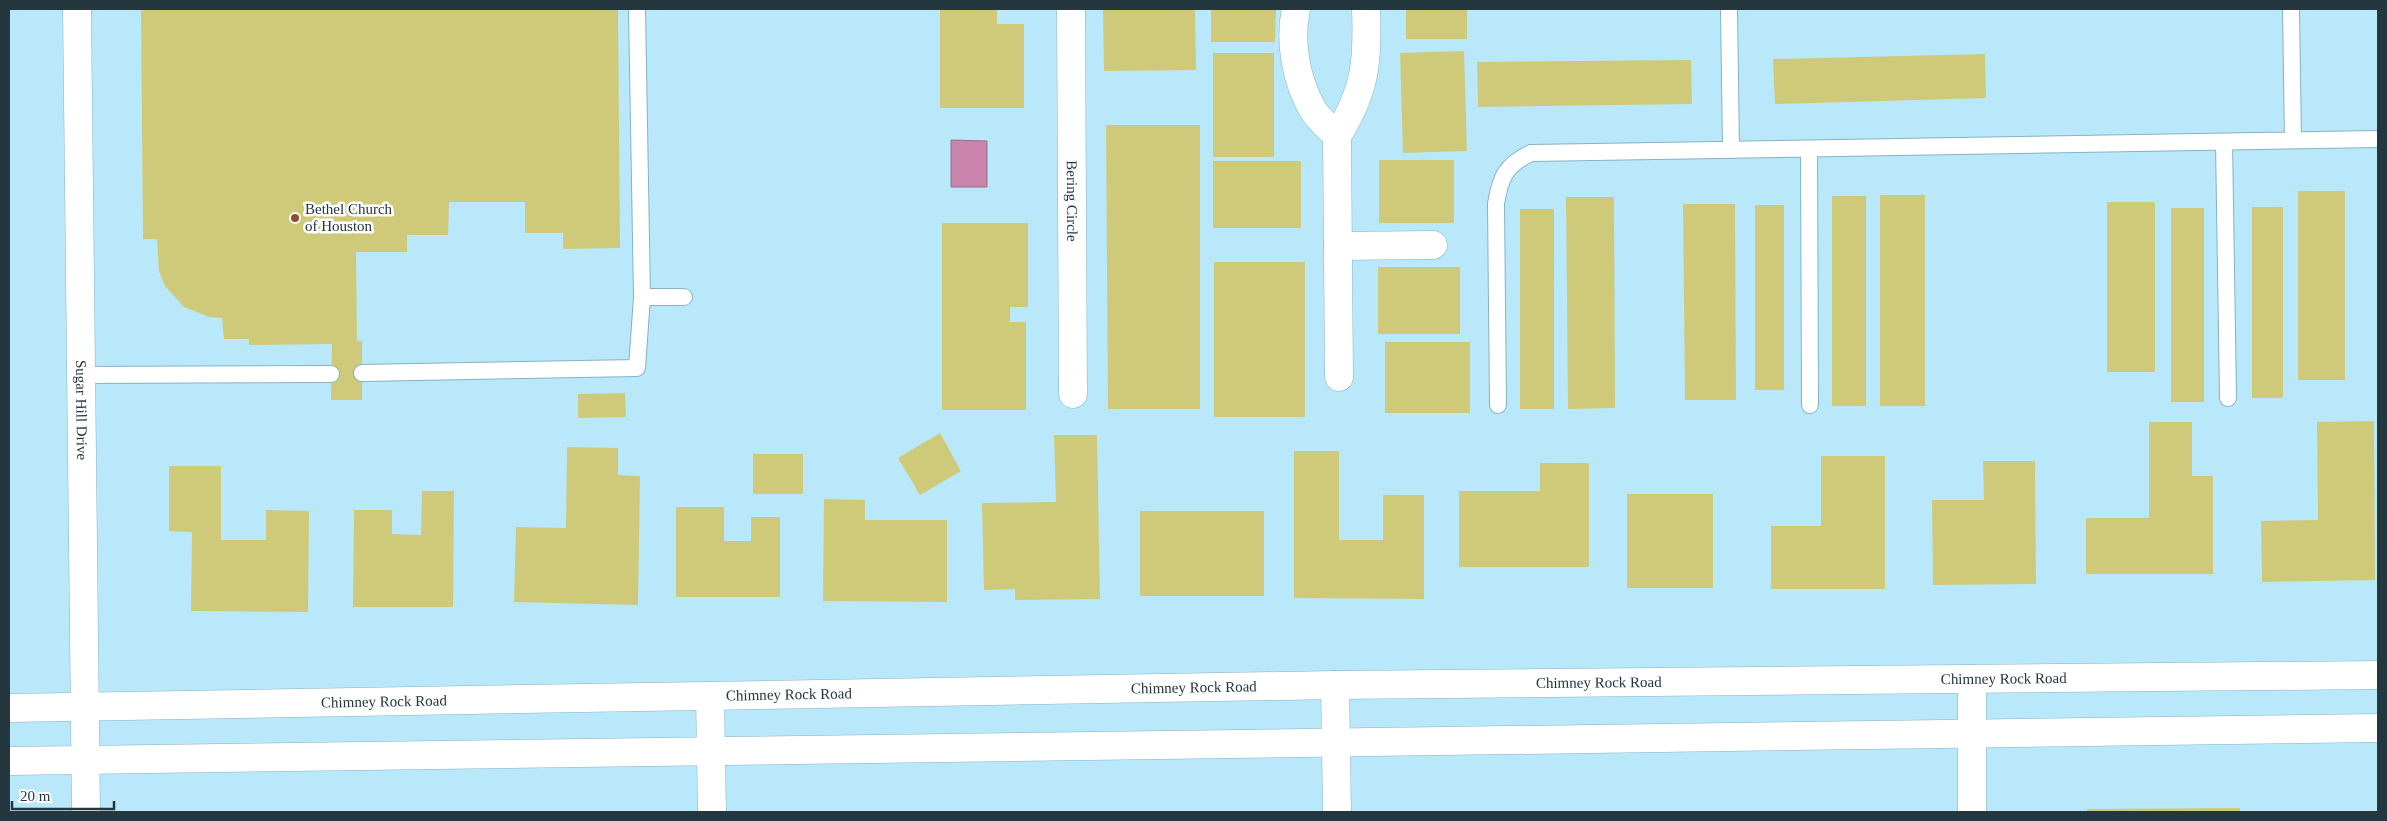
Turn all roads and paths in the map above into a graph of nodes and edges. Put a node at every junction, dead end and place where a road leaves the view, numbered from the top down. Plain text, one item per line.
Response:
1 (77, 9) edge
2 (638, 9) edge
3 (1071, 9) edge
4 (1296, 9) edge
5 (1366, 9) edge
6 (1729, 9) edge
7 (2291, 9) edge
8 (1337, 136) junction
9 (2378, 139) edge
10 (2293, 140) junction
11 (2224, 142) junction
12 (1809, 149) junction
13 (1731, 150) junction
14 (1433, 245) dead end
15 (1338, 246) junction
16 (642, 297) junction
17 (684, 297) dead end
18 (362, 373) dead end
19 (331, 374) dead end
20 (81, 375) junction
21 (1339, 377) dead end
22 (1073, 394) dead end
23 (2228, 398) dead end
24 (1498, 405) dead end
25 (1810, 405) dead end
26 (2378, 675) edge
27 (1972, 679) junction
28 (1335, 685) junction
29 (710, 696) junction
30 (9, 708) edge
31 (84, 708) junction
32 (2378, 728) edge
33 (1972, 732) junction
34 (1335, 742) junction
35 (711, 752) junction
36 (85, 760) junction
37 (9, 761) edge
38 (86, 812) edge
39 (712, 812) edge
40 (1337, 812) edge
41 (1972, 812) edge

1 - 20 main road, Sugar Hill Drive
2 - 16 lane
3 - 22 main road, Bering Circle
4 - 8 main road
5 - 8 main road
6 - 13 lane
7 - 10 lane
8 - 15 main road
9 - 10 lane
10 - 11 lane
11 - 12 lane
11 - 23 lane
12 - 13 lane
12 - 25 lane
13 - 24 lane
14 - 15 main road
15 - 21 main road
16 - 17 lane
16 - 18 lane
19 - 20 lane
20 - 31 main road, Sugar Hill Drive
26 - 27 main road, Chimney Rock Road
27 - 28 main road, Chimney Rock Road
27 - 33 main road
28 - 29 main road, Chimney Rock Road
28 - 34 main road
29 - 31 main road, Chimney Rock Road
29 - 35 main road
30 - 31 main road, Chimney Rock Road
31 - 36 main road, Sugar Hill Drive
32 - 33 main road
33 - 34 main road
33 - 41 main road
34 - 35 main road
34 - 40 main road
35 - 36 main road
35 - 39 main road
36 - 37 main road
36 - 38 main road, Sugar Hill Drive

